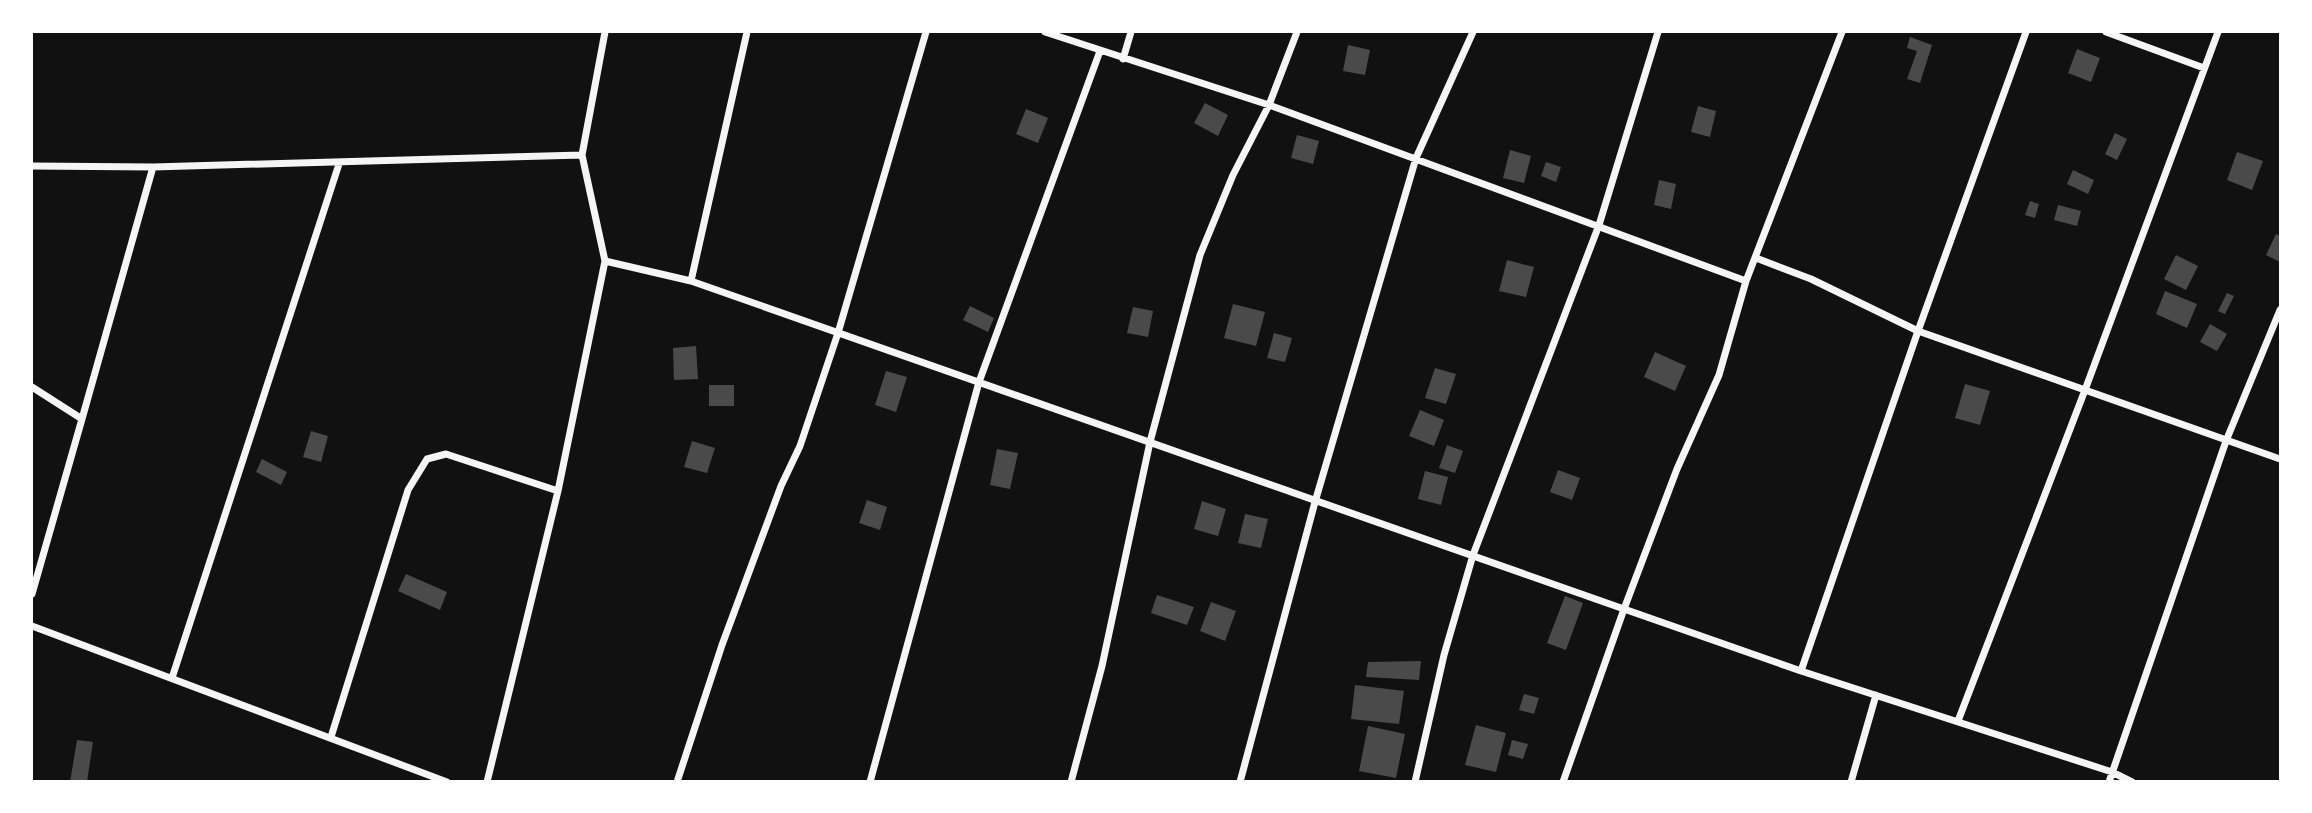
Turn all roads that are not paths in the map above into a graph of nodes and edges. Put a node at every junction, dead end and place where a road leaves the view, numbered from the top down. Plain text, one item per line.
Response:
1 (605, 32) edge
2 (747, 32) edge
3 (926, 32) edge
4 (1045, 32) edge
5 (1131, 32) edge
6 (1297, 32) edge
7 (1473, 32) edge
8 (1658, 32) edge
9 (1842, 32) edge
10 (2026, 32) edge
11 (2106, 32) edge
12 (2218, 32) edge
13 (1100, 51) junction
14 (1123, 59) junction
15 (2204, 68) junction
16 (1269, 105) junction
17 (582, 155) junction
18 (1416, 158) junction
19 (339, 164) junction
20 (32, 166) edge
21 (153, 167) junction
22 (1599, 225) junction
23 (1756, 258) junction
24 (605, 261) junction
25 (691, 281) junction
26 (1746, 281) junction
27 (2280, 310) edge
28 (1918, 331) junction
29 (838, 333) junction
30 (979, 382) junction
31 (32, 387) edge
32 (2085, 390) junction
33 (82, 419) junction
34 (2226, 441) junction
35 (1150, 442) junction
36 (2280, 459) edge
37 (558, 491) junction
38 (1315, 502) junction
39 (1473, 555) junction
40 (32, 594) edge
41 (1624, 609) junction
42 (32, 626) edge
43 (1801, 671) junction
44 (172, 678) junction
45 (1876, 695) junction
46 (1958, 721) junction
47 (331, 737) junction
48 (2112, 772) junction
49 (447, 782) edge
50 (487, 782) edge
51 (677, 782) edge
52 (870, 782) edge
53 (1071, 782) edge
54 (1240, 782) edge
55 (1415, 782) edge
56 (1563, 782) edge
57 (1852, 782) edge
58 (2109, 782) edge
59 (2132, 782) edge

1 - 17 street
2 - 25 street
3 - 29 street
4 - 13 street
5 - 14 street
6 - 16 street
7 - 18 street
8 - 22 street
9 - 23 street
10 - 28 street
11 - 15 street
12 - 15 street
13 - 14 street
13 - 30 street
14 - 16 street
15 - 32 street
16 - 18 street
16 - 35 street
17 - 19 street
17 - 24 street
18 - 22 street
18 - 38 street
19 - 21 street
19 - 44 street
20 - 21 street
21 - 33 street
22 - 26 street
22 - 39 street
23 - 26 street
23 - 28 street
24 - 25 street
24 - 37 street
25 - 29 street
26 - 41 street
27 - 34 street
28 - 32 street
28 - 43 street
29 - 30 street
29 - 51 street
30 - 35 street
30 - 52 street
31 - 33 street
32 - 34 street
32 - 46 street
33 - 40 street
34 - 36 street
34 - 48 street
35 - 38 street
35 - 53 street
37 - 47 street
37 - 50 street
38 - 39 street
38 - 54 street
39 - 41 street
39 - 55 street
41 - 43 street
41 - 56 street
42 - 44 street
43 - 45 street
44 - 47 street
45 - 46 street
45 - 57 street
46 - 48 street
47 - 49 street
48 - 58 street
48 - 59 street

